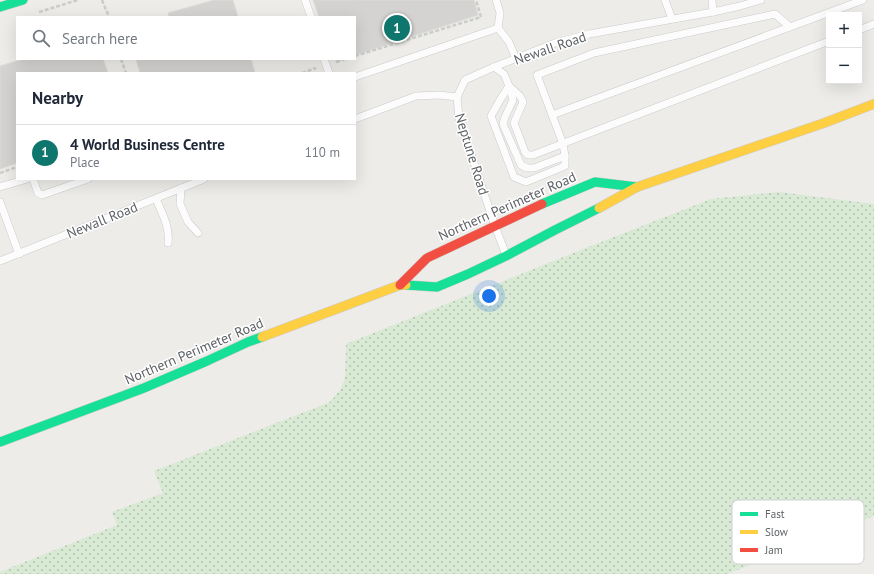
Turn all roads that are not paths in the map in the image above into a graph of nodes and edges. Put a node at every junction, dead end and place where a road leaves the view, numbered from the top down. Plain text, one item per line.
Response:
1 (23, 0) edge
2 (305, 0) edge
3 (496, 0) edge
4 (665, 0) edge
5 (712, 0) edge
6 (761, 0) edge
7 (863, 0) edge
8 (0, 7) edge
9 (712, 12) junction
10 (311, 16) edge
11 (672, 19) junction
12 (874, 24) edge
13 (790, 27) junction
14 (498, 28) junction
15 (862, 29) edge
16 (826, 43) edge
17 (516, 59) junction
18 (324, 60) edge
19 (494, 67) junction
20 (329, 72) edge
21 (356, 77) edge
22 (509, 86) junction
23 (457, 97) junction
24 (874, 104) edge
25 (552, 114) junction
26 (356, 119) edge
27 (563, 144) junction
28 (565, 156) junction
29 (24, 180) edge
30 (33, 180) edge
31 (85, 180) edge
32 (201, 180) edge
33 (637, 187) junction
34 (0, 188) edge
35 (181, 188) junction
36 (156, 199) junction
37 (0, 202) edge
38 (495, 226) junction
39 (198, 232) dead end
40 (168, 243) dead end
41 (19, 254) junction
42 (506, 256) junction
43 (0, 261) edge
44 (400, 285) junction
45 (0, 442) edge

1 - 8 main road
2 - 10 lane
3 - 14 lane
4 - 11 lane
5 - 9 lane
6 - 9 lane, Newall Road
7 - 13 lane
9 - 11 lane, Newall Road
11 - 17 lane, Newall Road
12 - 15 lane
13 - 25 lane
13 - 25 lane
14 - 17 lane
14 - 21 lane
16 - 27 lane
17 - 19 lane, Newall Road
18 - 20 lane
19 - 22 lane
19 - 23 lane, Newall Road
22 - 27 lane
22 - 28 lane
22 - 28 lane
23 - 26 lane
23 - 38 lane, Neptune Road
24 - 33 main road, Northern Perimeter Road
25 - 27 lane
27 - 28 lane
29 - 34 lane
30 - 31 lane
32 - 35 lane, Newall Road
33 - 38 main road, Northern Perimeter Road
33 - 42 main road, Northern Perimeter Road
35 - 36 lane, Newall Road
35 - 39 lane
36 - 40 lane
36 - 41 lane, Newall Road
37 - 41 lane
38 - 42 lane, Neptune Road
38 - 44 main road, Northern Perimeter Road
41 - 43 lane, Newall Road
42 - 44 main road, Northern Perimeter Road
44 - 45 main road, Northern Perimeter Road

